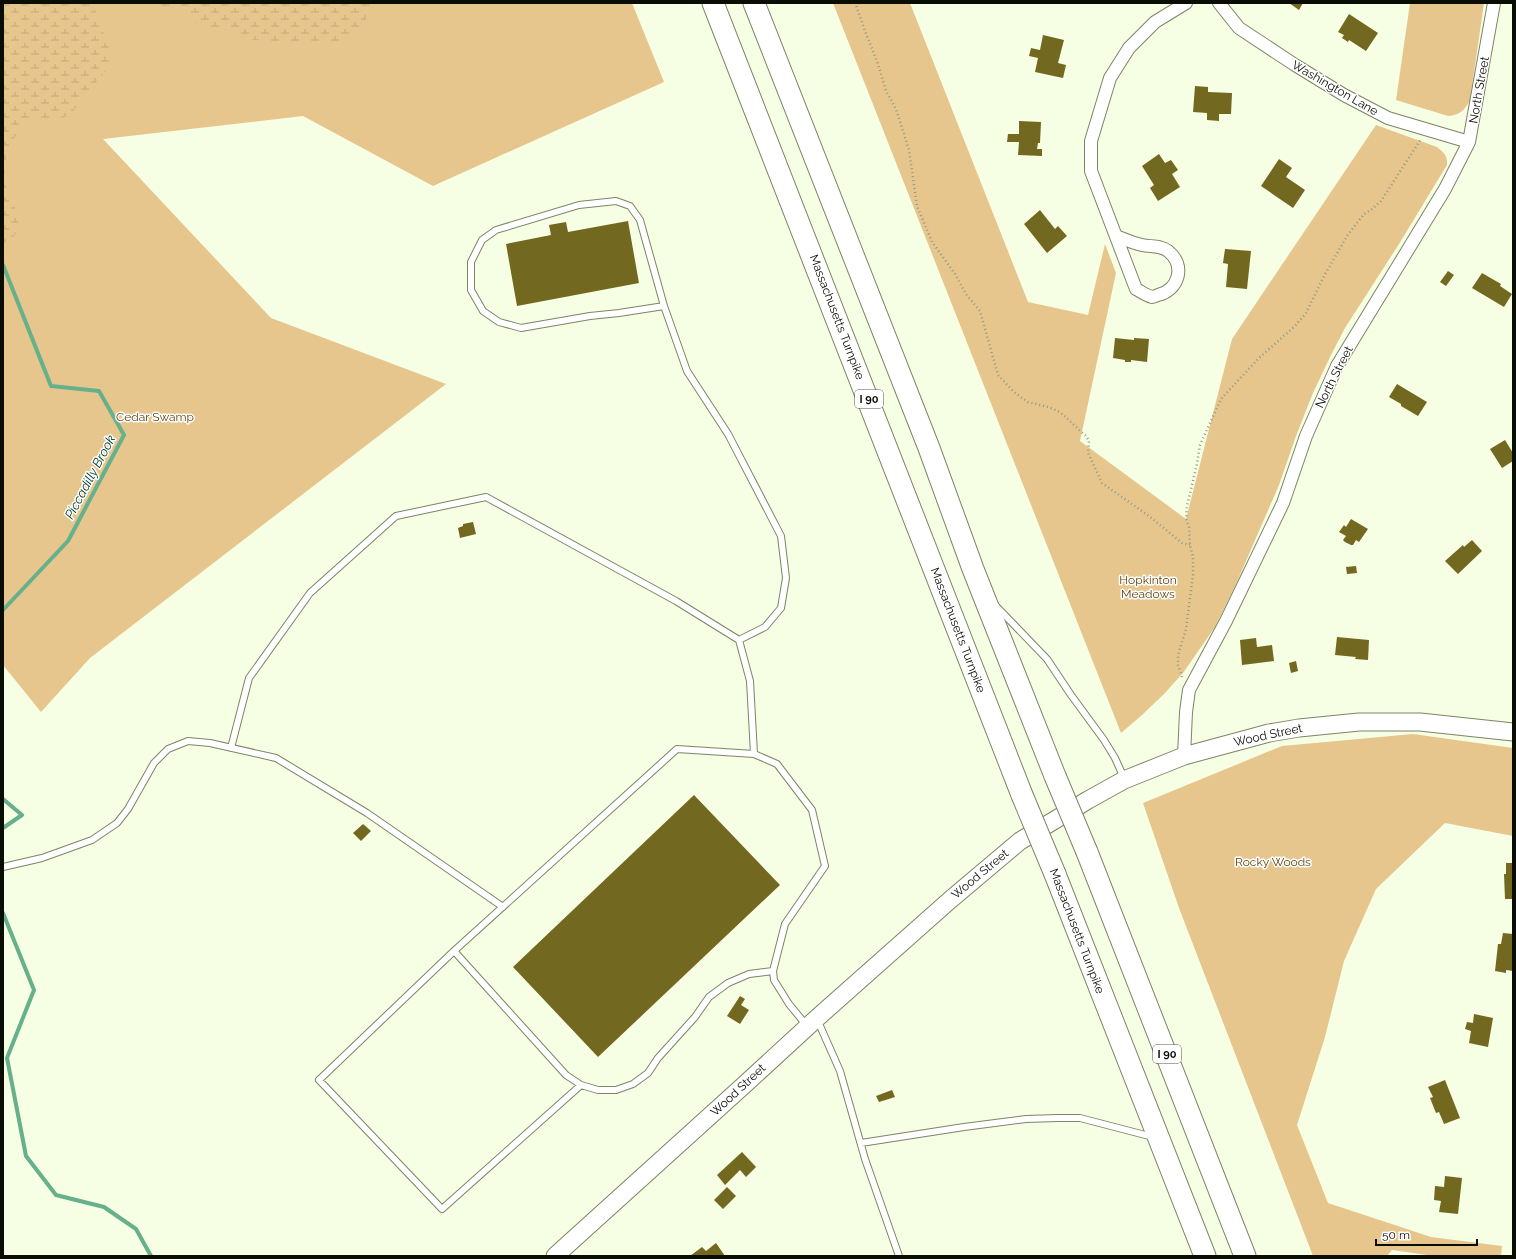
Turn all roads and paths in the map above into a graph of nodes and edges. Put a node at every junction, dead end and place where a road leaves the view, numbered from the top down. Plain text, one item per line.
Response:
1 (713, 3) edge
2 (754, 3) edge
3 (858, 3) edge
4 (1186, 3) edge
5 (1218, 3) edge
6 (1494, 3) edge
7 (1426, 130) junction
8 (1469, 142) junction
9 (1116, 236) junction
10 (664, 306) junction
11 (1190, 545) junction
12 (983, 593) junction
13 (739, 640) junction
14 (1189, 690) junction
15 (1513, 732) edge
16 (231, 748) junction
17 (754, 754) junction
18 (1184, 756) junction
19 (1124, 780) junction
20 (3, 867) edge
21 (503, 907) junction
22 (454, 951) junction
23 (773, 972) junction
24 (812, 1022) junction
25 (581, 1085) junction
26 (1159, 1139) junction
27 (861, 1144) junction
28 (556, 1256) edge
29 (899, 1256) edge
30 (1205, 1256) edge
31 (1245, 1256) edge

1 - 26 highway, Massachusetts Turnpike / I 90, bridge
2 - 12 highway, I 90
3 - 11 path
4 - 9 street
5 - 7 street, Washington Lane
6 - 8 street, North Street
7 - 8 street, Washington Lane
7 - 11 path
8 - 14 street, North Street
9 - 9 street
10 - 10 lane
10 - 13 lane
11 - 14 path
12 - 19 lane
12 - 31 highway, I 90, bridge
13 - 16 lane
13 - 17 lane
14 - 18 street, North Street
15 - 18 main road, Wood Street
16 - 20 lane
16 - 21 lane
17 - 21 lane
17 - 23 lane
18 - 19 main road, Wood Street
19 - 24 main road, Wood Street
21 - 22 lane
22 - 25 lane
22 - 25 lane
23 - 24 lane
23 - 25 lane
24 - 27 lane
24 - 28 main road, Wood Street
26 - 27 lane
26 - 30 highway, Massachusetts Turnpike / I 90
27 - 29 lane

